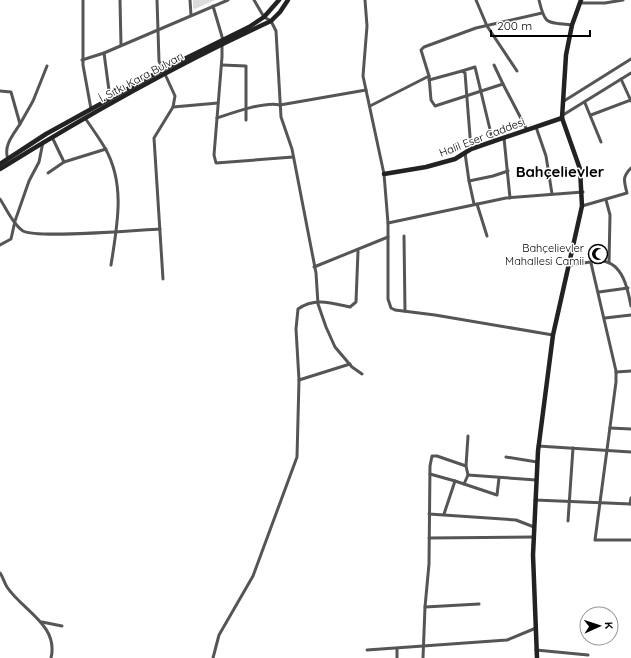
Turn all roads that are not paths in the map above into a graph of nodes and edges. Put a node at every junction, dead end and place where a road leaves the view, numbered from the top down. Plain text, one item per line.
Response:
1 (83, 0) edge
2 (120, 0) edge
3 (157, 0) edge
4 (190, 0) edge
5 (228, 0) edge
6 (254, 0) edge
7 (279, 0) edge
8 (288, 0) edge
9 (365, 0) edge
10 (476, 0) edge
11 (539, 0) edge
12 (623, 0) edge
13 (580, 1) edge
14 (220, 2) edge
15 (213, 6) junction
16 (542, 13) junction
17 (191, 15) junction
18 (264, 17) junction
19 (271, 21) junction
20 (572, 25) junction
21 (487, 26) junction
22 (156, 30) junction
23 (222, 42) junction
24 (121, 45) junction
25 (104, 53) junction
26 (631, 59) edge
27 (82, 60) junction
28 (222, 65) junction
29 (494, 65) dead end
30 (46, 66) dead end
31 (462, 71) junction
32 (517, 71) dead end
33 (163, 72) junction
34 (631, 73) edge
35 (429, 78) junction
36 (621, 79) junction
37 (503, 84) junction
38 (366, 90) junction
39 (0, 91) edge
40 (481, 92) junction
41 (110, 98) junction
42 (466, 98) junction
43 (564, 100) junction
44 (631, 100) edge
45 (218, 103) junction
46 (585, 103) junction
47 (280, 105) junction
48 (370, 106) junction
49 (173, 107) junction
50 (91, 109) junction
51 (245, 110) junction
52 (591, 115) junction
53 (562, 117) junction
54 (85, 118) junction
55 (216, 118) junction
56 (246, 120) dead end
57 (20, 124) junction
58 (536, 127) junction
59 (527, 130) junction
60 (52, 137) junction
61 (504, 138) junction
62 (44, 142) junction
63 (493, 142) junction
64 (601, 142) dead end
65 (106, 149) junction
66 (471, 149) junction
67 (465, 152) junction
68 (293, 157) junction
69 (9, 161) junction
70 (64, 162) junction
71 (0, 164) edge
72 (631, 168) edge
73 (0, 169) edge
74 (508, 171) junction
75 (48, 173) dead end
76 (384, 174) junction
77 (468, 181) junction
78 (583, 192) junction
79 (629, 192) edge
80 (552, 194) junction
81 (510, 198) junction
82 (0, 199) edge
83 (606, 200) junction
84 (476, 204) junction
85 (582, 206) junction
86 (15, 221) junction
87 (388, 223) junction
88 (160, 228) junction
89 (116, 232) junction
90 (404, 236) dead end
91 (487, 236) dead end
92 (388, 237) junction
93 (0, 245) edge
94 (358, 251) junction
95 (592, 263) junction
96 (609, 263) junction
97 (111, 265) dead end
98 (570, 265) junction
99 (314, 267) junction
100 (163, 279) dead end
101 (628, 288) junction
102 (599, 292) junction
103 (630, 294) edge
104 (318, 301) junction
105 (631, 306) edge
106 (405, 312) junction
107 (631, 315) edge
108 (605, 318) junction
109 (553, 336) junction
110 (350, 364) junction
111 (631, 371) edge
112 (616, 372) junction
113 (362, 374) dead end
114 (299, 380) junction
115 (610, 428) junction
116 (631, 429) edge
117 (468, 436) dead end
118 (538, 446) junction
119 (573, 448) junction
120 (608, 450) junction
121 (631, 452) edge
122 (506, 457) dead end
123 (537, 462) junction
124 (466, 466) junction
125 (430, 474) junction
126 (468, 475) junction
127 (499, 478) junction
128 (536, 480) junction
129 (455, 481) junction
130 (464, 484) junction
131 (631, 498) edge
132 (535, 500) junction
133 (570, 501) junction
134 (601, 503) junction
135 (631, 504) edge
136 (429, 514) junction
137 (444, 514) junction
138 (568, 521) dead end
139 (534, 527) junction
140 (429, 538) junction
141 (534, 538) junction
142 (631, 540) edge
143 (0, 572) edge
144 (479, 604) dead end
145 (425, 608) junction
146 (40, 621) junction
147 (62, 626) dead end
148 (536, 628) junction
149 (425, 645) junction
150 (397, 649) junction
151 (367, 650) dead end
152 (536, 650) junction
153 (588, 655) dead end
154 (51, 658) edge
155 (213, 658) edge
156 (397, 658) edge
157 (423, 658) edge
158 (536, 658) edge

1 - 27 street
2 - 24 street
3 - 22 street
4 - 17 street
5 - 14 street
6 - 18 street
7 - 18 street, İ. Sıtkı Kara Bulvarı
8 - 19 street, İ. Sıtkı Kara Bulvarı
9 - 38 street
10 - 21 street
11 - 16 street
12 - 13 street
13 - 20 street
14 - 15 street
15 - 17 street
15 - 23 street
16 - 20 street
16 - 21 street
17 - 22 street
18 - 19 street
18 - 23 street, İ. Sıtkı Kara Bulvarı
19 - 23 street, İ. Sıtkı Kara Bulvarı
19 - 47 street
20 - 43 street
21 - 32 street
21 - 35 street
22 - 24 street
22 - 33 street
23 - 28 street
23 - 33 street, İ. Sıtkı Kara Bulvarı
24 - 25 street
25 - 27 street
25 - 41 street
26 - 43 street
27 - 50 street
28 - 45 street
28 - 51 street
29 - 37 street
30 - 57 street
31 - 35 street
31 - 40 street
31 - 42 street
33 - 41 street, İ. Sıtkı Kara Bulvarı
33 - 49 street
33 - 54 street, İ. Sıtkı Kara Bulvarı
34 - 36 street
35 - 42 street
35 - 48 street
36 - 44 street
36 - 46 street
37 - 40 street
37 - 59 street
38 - 47 street
38 - 48 street
39 - 57 street
40 - 42 street
40 - 63 street
41 - 50 street, İ. Sıtkı Kara Bulvarı
42 - 66 street
43 - 53 street
44 - 52 street
45 - 49 street
45 - 55 street
46 - 52 street
46 - 53 street
47 - 51 street
47 - 68 street
48 - 76 street
49 - 88 street
50 - 69 street, İ. Sıtkı Kara Bulvarı
51 - 55 street
51 - 56 street
52 - 64 street
53 - 58 street, Halil Eser Caddesi
53 - 78 street
54 - 60 street, İ. Sıtkı Kara Bulvarı
54 - 65 street
55 - 68 street
57 - 69 street
58 - 59 street, Halil Eser Caddesi
58 - 80 street
59 - 61 street, Halil Eser Caddesi
60 - 62 street, İ. Sıtkı Kara Bulvarı
60 - 70 street
61 - 63 street, Halil Eser Caddesi
61 - 74 street
62 - 69 street, İ. Sıtkı Kara Bulvarı
62 - 86 street
63 - 66 street, Halil Eser Caddesi
65 - 70 street
65 - 89 street
66 - 67 street, Halil Eser Caddesi
67 - 76 street, Halil Eser Caddesi
67 - 77 street
68 - 99 street
69 - 71 street, İ. Sıtkı Kara Bulvarı
69 - 73 street, İ. Sıtkı Kara Bulvarı
70 - 75 street
72 - 79 street
74 - 77 street
74 - 81 street
76 - 87 street
77 - 84 street
78 - 80 street
78 - 85 street
79 - 83 street
80 - 81 street
81 - 84 street
82 - 86 street
83 - 85 street
83 - 96 street
84 - 87 street
84 - 91 street
85 - 98 street
86 - 89 street
86 - 93 street
87 - 92 street
88 - 89 street
88 - 100 street
89 - 97 street
90 - 106 street
92 - 94 street
92 - 106 street
94 - 99 street
94 - 104 street
95 - 96 street
95 - 98 street
95 - 102 street
96 - 101 street
98 - 109 street
99 - 104 street
101 - 102 street
101 - 103 street
102 - 108 street
103 - 105 street
104 - 110 street
104 - 114 street
106 - 109 street
107 - 108 street
108 - 112 street
109 - 118 street
110 - 113 street
110 - 114 street
111 - 112 street
112 - 115 street
114 - 155 street
115 - 116 street
115 - 120 street
117 - 124 street
118 - 119 street
118 - 123 street
119 - 120 street
119 - 133 street
120 - 121 street
120 - 134 street
122 - 123 street
123 - 128 street
124 - 125 street
124 - 126 street
125 - 129 street
125 - 136 street
126 - 127 street
126 - 130 street
127 - 128 street
127 - 130 street
128 - 132 street
129 - 130 street
129 - 137 street
131 - 135 street
132 - 133 street
132 - 139 street
133 - 134 street
133 - 138 street
134 - 135 street
134 - 142 street
136 - 137 street
136 - 140 street
137 - 139 street
139 - 141 street
140 - 141 street
140 - 145 street
141 - 148 street
143 - 146 street
144 - 145 street
145 - 149 street
146 - 147 street
146 - 154 street
148 - 149 street
148 - 152 street
149 - 150 street
149 - 157 street
150 - 151 street
150 - 156 street
152 - 153 street
152 - 158 street

